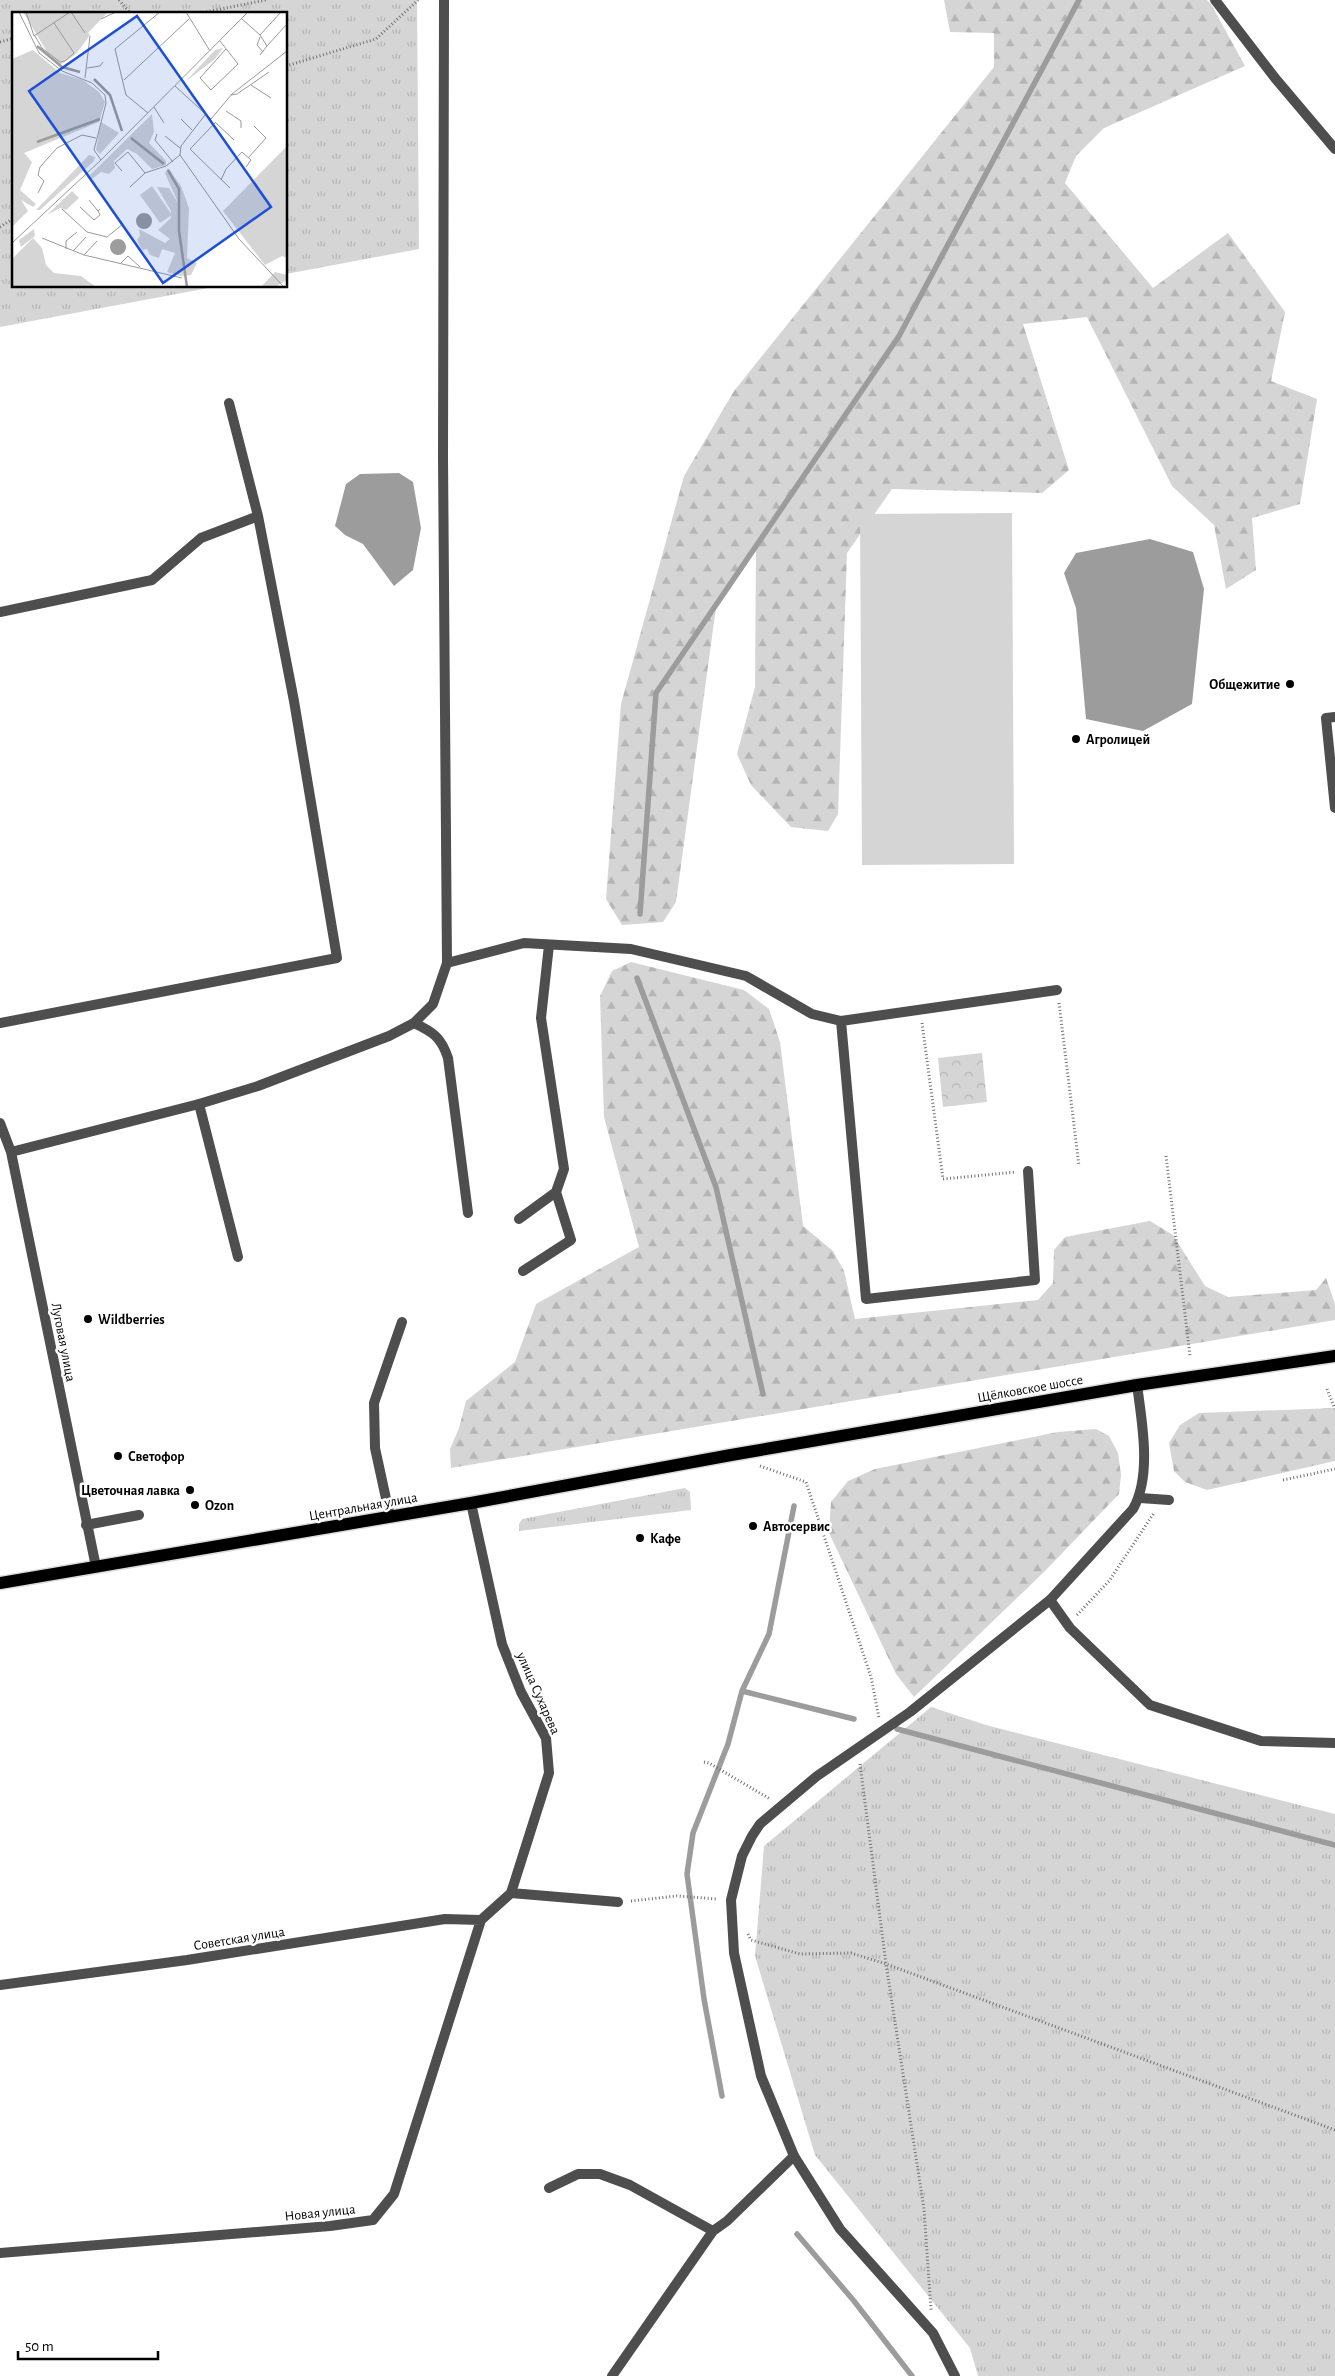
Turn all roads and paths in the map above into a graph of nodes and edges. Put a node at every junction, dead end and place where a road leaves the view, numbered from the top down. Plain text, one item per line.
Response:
1 (118, 0) edge
2 (266, 0) edge
3 (418, 0) edge
4 (444, 0) edge
5 (1215, 0) edge
6 (129, 12) edge
7 (206, 12) edge
8 (288, 65) edge
9 (1335, 149) edge
10 (12, 219) edge
11 (0, 227) edge
12 (229, 403) dead end
13 (258, 516) junction
14 (0, 612) edge
15 (1335, 717) edge
16 (1335, 808) edge
17 (548, 945) junction
18 (447, 963) junction
19 (1057, 990) joint
20 (920, 1010) junction
21 (841, 1021) junction
22 (0, 1023) edge
23 (414, 1023) junction
24 (199, 1104) junction
25 (0, 1123) edge
26 (11, 1152) junction
27 (1166, 1156) dead end
28 (1079, 1166) dead end
29 (1028, 1171) joint
30 (556, 1192) junction
31 (468, 1213) dead end
32 (519, 1220) dead end
33 (238, 1257) dead end
34 (523, 1271) dead end
35 (402, 1322) dead end
36 (1190, 1356) dead end
37 (1335, 1356) edge
38 (1137, 1385) junction
39 (1327, 1389) dead end
40 (1335, 1409) edge
41 (731, 1455) joint
42 (759, 1466) dead end
43 (1335, 1470) edge
44 (1283, 1480) dead end
45 (1140, 1498) junction
46 (1166, 1500) joint
47 (471, 1503) junction
48 (139, 1515) dead end
49 (390, 1517) junction
50 (86, 1525) junction
51 (96, 1567) junction
52 (0, 1583) edge
53 (1050, 1600) junction
54 (1068, 1624) junction
55 (882, 1731) junction
56 (1335, 1743) edge
57 (858, 1748) junction
58 (704, 1762) dead end
59 (781, 1806) junction
60 (511, 1893) junction
61 (717, 1899) dead end
62 (618, 1902) joint
63 (481, 1920) junction
64 (747, 1932) dead end
65 (886, 1964) junction
66 (0, 1986) edge
67 (1335, 2130) edge
68 (794, 2156) junction
69 (549, 2188) dead end
70 (713, 2231) junction
71 (0, 2253) edge
72 (933, 2333) junction
73 (612, 2376) edge
74 (955, 2376) edge

1 - 6 path
2 - 7 path
3 - 8 path
4 - 18 street
5 - 9 street
10 - 11 path
12 - 13 street
13 - 14 street
13 - 22 street
15 - 16 street
17 - 18 street
17 - 21 street
17 - 30 street
18 - 23 street
19 - 20 street
19 - 28 path
20 - 21 street
20 - 29 path
21 - 29 street
23 - 24 street
23 - 31 street
24 - 26 street
24 - 33 street
25 - 26 street, Луговая улица
26 - 50 street, Луговая улица
27 - 36 path
30 - 32 street
30 - 34 street
35 - 49 street
37 - 38 main road, Щёлковское шоссе
38 - 41 main road, Щёлковское шоссе
38 - 45 street
39 - 40 path
41 - 47 main road, Центральная улица
42 - 55 path
43 - 44 path
45 - 46 street
45 - 53 street
46 - 54 path
47 - 49 main road, Центральная улица
47 - 60 street, улица Сухарева
48 - 50 street
49 - 51 main road, Центральная улица
50 - 51 street, Луговая улица
51 - 52 main road, Центральная улица
53 - 54 street
53 - 55 street
54 - 56 street
55 - 57 street
57 - 59 street
57 - 65 path
58 - 59 path
59 - 68 street
60 - 62 street
60 - 63 street
61 - 62 path
63 - 66 street, Советская улица
63 - 71 street, Новая улица
64 - 65 path
65 - 67 path
65 - 72 path
68 - 70 street
68 - 72 street
69 - 70 street
70 - 73 street
72 - 74 street

